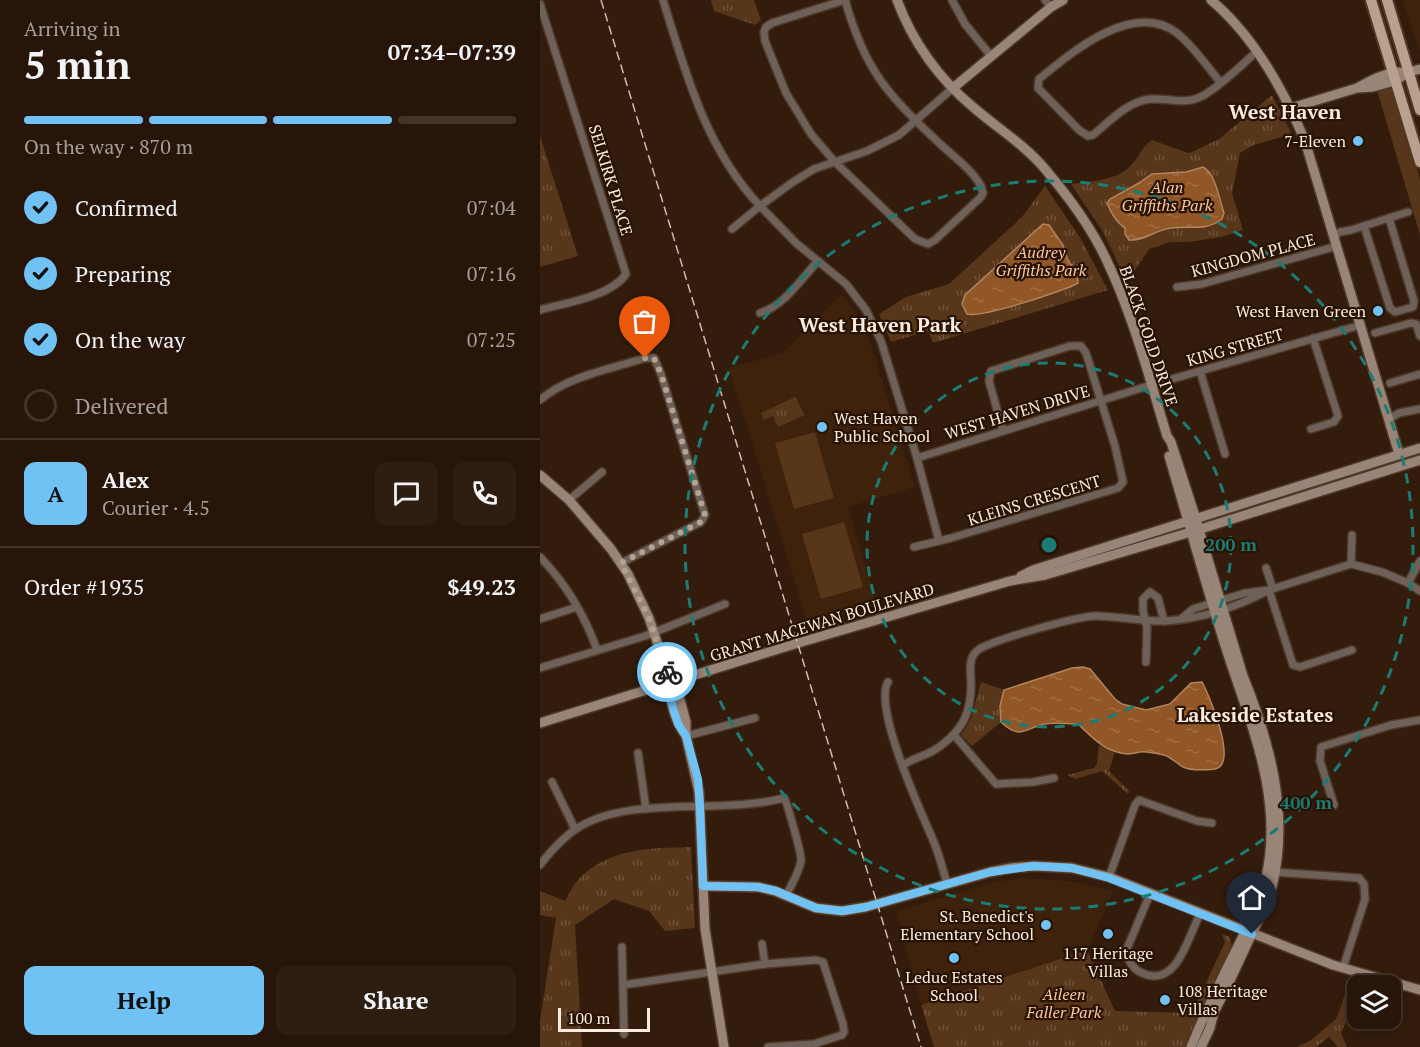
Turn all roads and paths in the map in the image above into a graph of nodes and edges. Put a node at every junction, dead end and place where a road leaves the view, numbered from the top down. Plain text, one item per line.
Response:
1 (663, 0) edge
2 (845, 0) edge
3 (897, 0) edge
4 (952, 0) edge
5 (1063, 0) edge
6 (1211, 0) edge
7 (1371, 0) edge
8 (1387, 0) edge
9 (540, 4) edge
10 (1048, 4) edge
11 (1256, 52) junction
12 (991, 56) junction
13 (1420, 69) edge
14 (1409, 72) junction
15 (1394, 76) junction
16 (1220, 82) junction
17 (953, 88) junction
18 (1291, 108) junction
19 (1420, 110) edge
20 (915, 121) junction
21 (834, 161) junction
22 (1420, 162) edge
23 (760, 206) junction
24 (1408, 212) dead end
25 (1389, 218) junction
26 (1364, 226) junction
27 (732, 229) dead end
28 (1335, 241) junction
29 (818, 261) junction
30 (1177, 287) dead end
31 (540, 310) edge
32 (760, 314) dead end
33 (1360, 326) junction
34 (1375, 333) dead end
35 (1420, 336) edge
36 (1313, 338) junction
37 (1200, 371) junction
38 (1420, 374) edge
39 (1390, 383) dead end
40 (1151, 385) junction
41 (540, 400) edge
42 (1101, 402) junction
43 (1420, 409) edge
44 (1389, 419) junction
45 (1311, 429) dead end
46 (1004, 431) junction
47 (1420, 448) edge
48 (1225, 454) dead end
49 (1399, 454) junction
50 (917, 458) junction
51 (1420, 460) edge
52 (602, 472) dead end
53 (540, 475) edge
54 (569, 500) junction
55 (1192, 520) junction
56 (1195, 531) junction
57 (1353, 535) dead end
58 (939, 542) junction
59 (914, 547) dead end
60 (540, 557) edge
61 (1420, 561) edge
62 (621, 563) junction
63 (1351, 564) junction
64 (1266, 568) dead end
65 (1010, 581) junction
66 (1408, 583) junction
67 (1271, 590) junction
68 (1420, 591) edge
69 (725, 604) dead end
70 (577, 607) junction
71 (1217, 607) junction
72 (540, 619) edge
73 (1146, 621) junction
74 (1164, 621) junction
75 (654, 632) junction
76 (597, 650) junction
77 (1352, 650) dead end
78 (1146, 662) dead end
79 (540, 668) edge
80 (888, 682) dead end
81 (671, 684) junction
82 (755, 718) dead end
83 (1420, 720) edge
84 (540, 723) edge
85 (954, 735) junction
86 (686, 736) junction
87 (638, 753) dead end
88 (903, 765) junction
89 (1054, 778) dead end
90 (552, 782) dead end
91 (1334, 805) dead end
92 (700, 807) junction
93 (646, 809) junction
94 (1212, 823) dead end
95 (575, 829) junction
96 (540, 865) edge
97 (1271, 872) junction
98 (1109, 878) junction
99 (947, 884) junction
100 (703, 886) junction
101 (1150, 894) junction
102 (786, 896) junction
103 (1200, 914) junction
104 (1222, 922) junction
105 (1249, 933) junction
106 (762, 944) dead end
107 (622, 947) dead end
108 (1235, 952) junction
109 (765, 964) junction
110 (1343, 968) junction
111 (712, 973) junction
112 (622, 985) junction
113 (1420, 990) edge
114 (624, 1034) dead end
115 (724, 1047) edge
116 (768, 1047) edge
117 (1191, 1047) edge
118 (1201, 1047) edge

1 - 23 street
2 - 20 street
2 - 21 street
3 - 17 main road, BLACK GOLD DRIVE
4 - 12 street
5 - 10 main road
6 - 11 main road
7 - 15 main road
8 - 14 main road
9 - 31 street, SELKIRK PLACE
10 - 12 main road
11 - 16 street
11 - 18 main road
12 - 17 main road
13 - 14 main road
14 - 15 main road
14 - 19 main road
15 - 18 main road
15 - 22 main road
16 - 16 street
17 - 20 street
17 - 40 main road, BLACK GOLD DRIVE
18 - 28 main road
20 - 21 street
20 - 21 street
21 - 23 street
23 - 27 street
23 - 29 street
24 - 25 street
25 - 26 street
25 - 26 street
26 - 28 street
28 - 30 street, KINGDOM PLACE
28 - 33 main road
29 - 32 street
29 - 50 street
33 - 36 street, KING STREET
33 - 44 main road
34 - 35 street
36 - 37 street, KING STREET
36 - 45 street
37 - 40 street, KING STREET
37 - 48 street
38 - 39 street
40 - 42 street, WEST HAVEN DRIVE
40 - 55 main road, BLACK GOLD DRIVE
41 - 62 street
42 - 46 street, WEST HAVEN DRIVE
42 - 46 street
42 - 58 street, KLEINS CRESCENT
43 - 44 street
44 - 49 main road
46 - 50 street, WEST HAVEN DRIVE
47 - 49 main road, GRANT MACEWAN BOULEVARD
49 - 55 main road, GRANT MACEWAN BOULEVARD
50 - 58 street
51 - 56 main road, GRANT MACEWAN BOULEVARD
52 - 54 street
53 - 54 main road
54 - 62 main road
55 - 56 main road, BLACK GOLD DRIVE
55 - 65 main road, GRANT MACEWAN BOULEVARD
56 - 65 main road, GRANT MACEWAN BOULEVARD
56 - 71 main road, BLACK GOLD DRIVE
57 - 63 street
58 - 59 street, KLEINS CRESCENT
60 - 70 street
61 - 66 street
62 - 75 main road
63 - 66 street
63 - 67 street
64 - 67 street
65 - 81 main road, GRANT MACEWAN BOULEVARD
66 - 68 street
67 - 71 street
67 - 77 street
69 - 75 street
70 - 72 street
70 - 76 street
71 - 74 street
71 - 97 main road, BLACK GOLD DRIVE
73 - 74 street
73 - 74 street
73 - 78 street
73 - 85 street
75 - 76 street
75 - 81 main road
76 - 79 street
80 - 88 street
81 - 84 main road, GRANT MACEWAN BOULEVARD
81 - 86 main road
82 - 86 street
83 - 91 street
85 - 88 street
85 - 89 street
86 - 92 main road
87 - 93 street
88 - 99 street
90 - 95 street
92 - 93 street
92 - 100 main road
92 - 102 street
93 - 95 street
94 - 98 street
95 - 96 street
97 - 105 main road, BLACK GOLD DRIVE
97 - 110 street
98 - 99 main road
98 - 101 main road
99 - 102 main road
100 - 102 main road
100 - 111 main road
101 - 103 main road
101 - 103 street
103 - 104 main road
104 - 105 main road
104 - 108 main road
105 - 108 main road, BLACK GOLD DRIVE
105 - 110 main road
105 - 118 main road, BLACK GOLD DRIVE
106 - 109 street
107 - 112 street
108 - 117 main road, BLACK GOLD DRIVE
109 - 111 street
109 - 116 street
110 - 113 main road
111 - 112 street
111 - 115 main road
112 - 114 street

